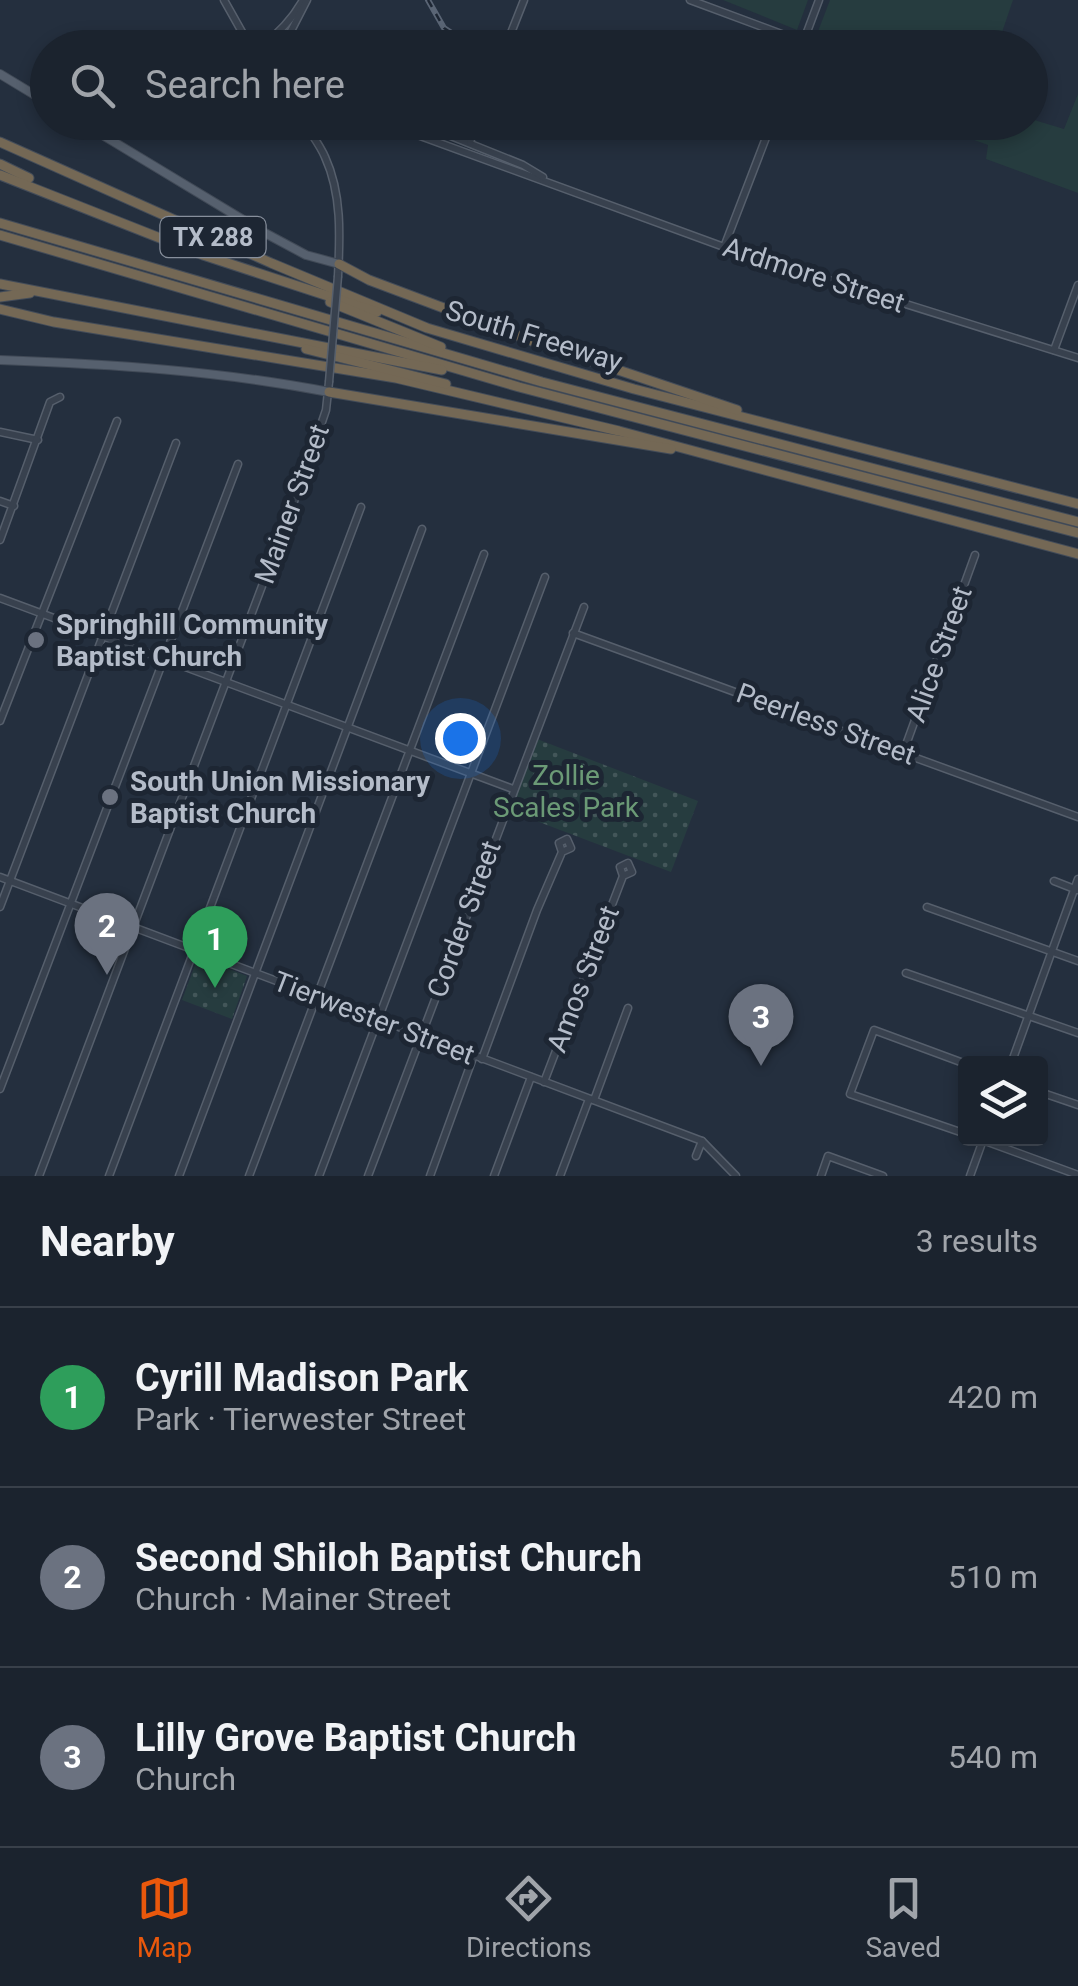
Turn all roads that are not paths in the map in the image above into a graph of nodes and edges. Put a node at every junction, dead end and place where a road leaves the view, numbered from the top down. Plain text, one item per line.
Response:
1 (224, 0) edge
2 (305, 0) edge
3 (524, 0) edge
4 (690, 0) edge
5 (819, 0) edge
6 (241, 30) edge
7 (279, 30) edge
8 (291, 30) edge
9 (512, 30) edge
10 (765, 30) edge
11 (808, 30) edge
12 (0, 74) edge
13 (30, 92) edge
14 (111, 140) edge
15 (315, 140) edge
16 (428, 140) edge
17 (465, 140) edge
18 (765, 140) edge
19 (0, 142) edge
20 (470, 142) joint
21 (0, 164) edge
22 (0, 175) edge
23 (553, 182) junction
24 (80, 204) junction
25 (0, 223) edge
26 (0, 236) edge
27 (724, 247) junction
28 (339, 264) junction
29 (1078, 286) edge
30 (5, 291) edge
31 (309, 292) junction
32 (0, 309) edge
33 (427, 328) junction
34 (236, 330) junction
35 (1054, 350) junction
36 (1078, 358) edge
37 (0, 360) edge
38 (460, 370) junction
39 (542, 382) junction
40 (329, 387) junction
41 (60, 398) dead end
42 (521, 407) junction
43 (116, 420) dead end
44 (0, 432) edge
45 (806, 433) junction
46 (38, 440) junction
47 (176, 443) dead end
48 (708, 454) junction
49 (238, 464) dead end
50 (0, 502) edge
51 (1078, 503) edge
52 (14, 506) junction
53 (360, 507) dead end
54 (1078, 522) edge
55 (422, 529) dead end
56 (1078, 533) edge
57 (0, 540) edge
58 (484, 554) dead end
59 (976, 555) dead end
60 (1078, 556) edge
61 (545, 578) dead end
62 (0, 598) edge
63 (584, 607) dead end
64 (41, 613) junction
65 (573, 634) junction
66 (103, 636) junction
67 (164, 659) junction
68 (225, 682) junction
69 (287, 705) junction
70 (0, 721) edge
71 (348, 728) junction
72 (410, 750) junction
73 (903, 753) junction
74 (472, 773) junction
75 (513, 789) junction
76 (1078, 816) edge
77 (562, 852) dead end
78 (623, 876) dead end
79 (0, 877) edge
80 (1078, 879) edge
81 (10, 881) junction
82 (1054, 881) dead end
83 (1076, 890) edge
84 (70, 902) junction
85 (0, 907) edge
86 (928, 907) dead end
87 (133, 927) junction
88 (194, 950) junction
89 (1052, 952) junction
90 (1078, 962) edge
91 (256, 973) junction
92 (906, 973) dead end
93 (318, 995) junction
94 (628, 1008) dead end
95 (1028, 1015) junction
96 (378, 1018) junction
97 (1078, 1033) edge
98 (422, 1036) junction
99 (1014, 1056) edge
100 (478, 1057) junction
101 (958, 1061) edge
102 (531, 1077) junction
103 (544, 1082) junction
104 (0, 1089) edge
105 (1048, 1095) edge
106 (591, 1099) junction
107 (1078, 1105) edge
108 (958, 1131) edge
109 (702, 1141) junction
110 (979, 1146) edge
111 (999, 1146) edge
112 (696, 1156) dead end
113 (40, 1176) edge
114 (109, 1176) edge
115 (179, 1176) edge
116 (249, 1176) edge
117 (319, 1176) edge
118 (368, 1176) edge
119 (430, 1176) edge
120 (494, 1176) edge
121 (560, 1176) edge
122 (736, 1176) edge
123 (821, 1176) edge
124 (883, 1176) edge
125 (970, 1176) edge
126 (1078, 1176) edge

1 - 6 street
2 - 7 street
2 - 8 street
3 - 9 street
4 - 10 street
5 - 11 street
12 - 13 main road
14 - 28 main road
15 - 28 street, Mainer Street
16 - 23 street, Ardmore Street
17 - 20 street, Ardmore Street
18 - 27 street
19 - 33 highway, South Freeway / TX 288
20 - 23 street, Ardmore Street
21 - 24 highway
22 - 24 highway
23 - 27 street, Ardmore Street
24 - 31 highway
25 - 39 highway
26 - 38 highway
27 - 35 street, Ardmore Street
28 - 40 street, Mainer Street, bridge
28 - 45 highway
29 - 35 street
30 - 34 highway
31 - 33 highway
31 - 39 highway
32 - 42 highway
33 - 45 highway, South Freeway / TX 288
34 - 38 highway
34 - 42 highway
35 - 36 street, Ardmore Street
37 - 40 main road
38 - 56 highway
39 - 54 highway
40 - 48 highway
40 - 68 street, Mainer Street
41 - 46 street
42 - 48 highway
43 - 64 street
44 - 46 street
45 - 51 highway, South Freeway / TX 288
46 - 52 street
47 - 66 street
48 - 60 highway
49 - 67 street
50 - 52 street
52 - 57 street
53 - 69 street
55 - 71 street
58 - 72 street
59 - 73 street, Alice Street
61 - 74 street
62 - 64 street
63 - 65 street, Corder Street
64 - 66 street
64 - 70 street
65 - 73 street, Peerless Street
65 - 75 street, Corder Street
66 - 67 street
66 - 81 street
67 - 68 street
67 - 84 street
68 - 69 street
68 - 87 street, Mainer Street
69 - 71 street
69 - 88 street
71 - 72 street
71 - 91 street
72 - 74 street
72 - 93 street
73 - 76 street, Peerless Street
74 - 75 street
74 - 96 street
75 - 98 street, Corder Street
77 - 100 street
78 - 103 street, Amos Street
79 - 81 street, Tierwester Street
80 - 83 street
81 - 84 street, Tierwester Street
81 - 85 street
82 - 83 street
83 - 89 street
84 - 87 street, Tierwester Street
84 - 104 street
86 - 89 street
87 - 88 street, Tierwester Street
87 - 113 street, Mainer Street
88 - 91 street, Tierwester Street
88 - 114 street
89 - 90 street
89 - 95 street
91 - 93 street, Tierwester Street
91 - 115 street
92 - 95 street
93 - 96 street, Tierwester Street
93 - 116 street
94 - 106 street
95 - 97 street
95 - 99 street
96 - 98 street, Tierwester Street
96 - 117 street
98 - 100 street, Tierwester Street
98 - 118 street, Corder Street
100 - 102 street, Tierwester Street
100 - 119 street
101 - 108 street
102 - 103 street, Tierwester Street
102 - 120 street, Amos Street
103 - 106 street, Tierwester Street
105 - 107 street
106 - 109 street, Tierwester Street
106 - 121 street
109 - 112 street
109 - 122 street, Tierwester Street
110 - 125 street
111 - 126 street
123 - 124 street

